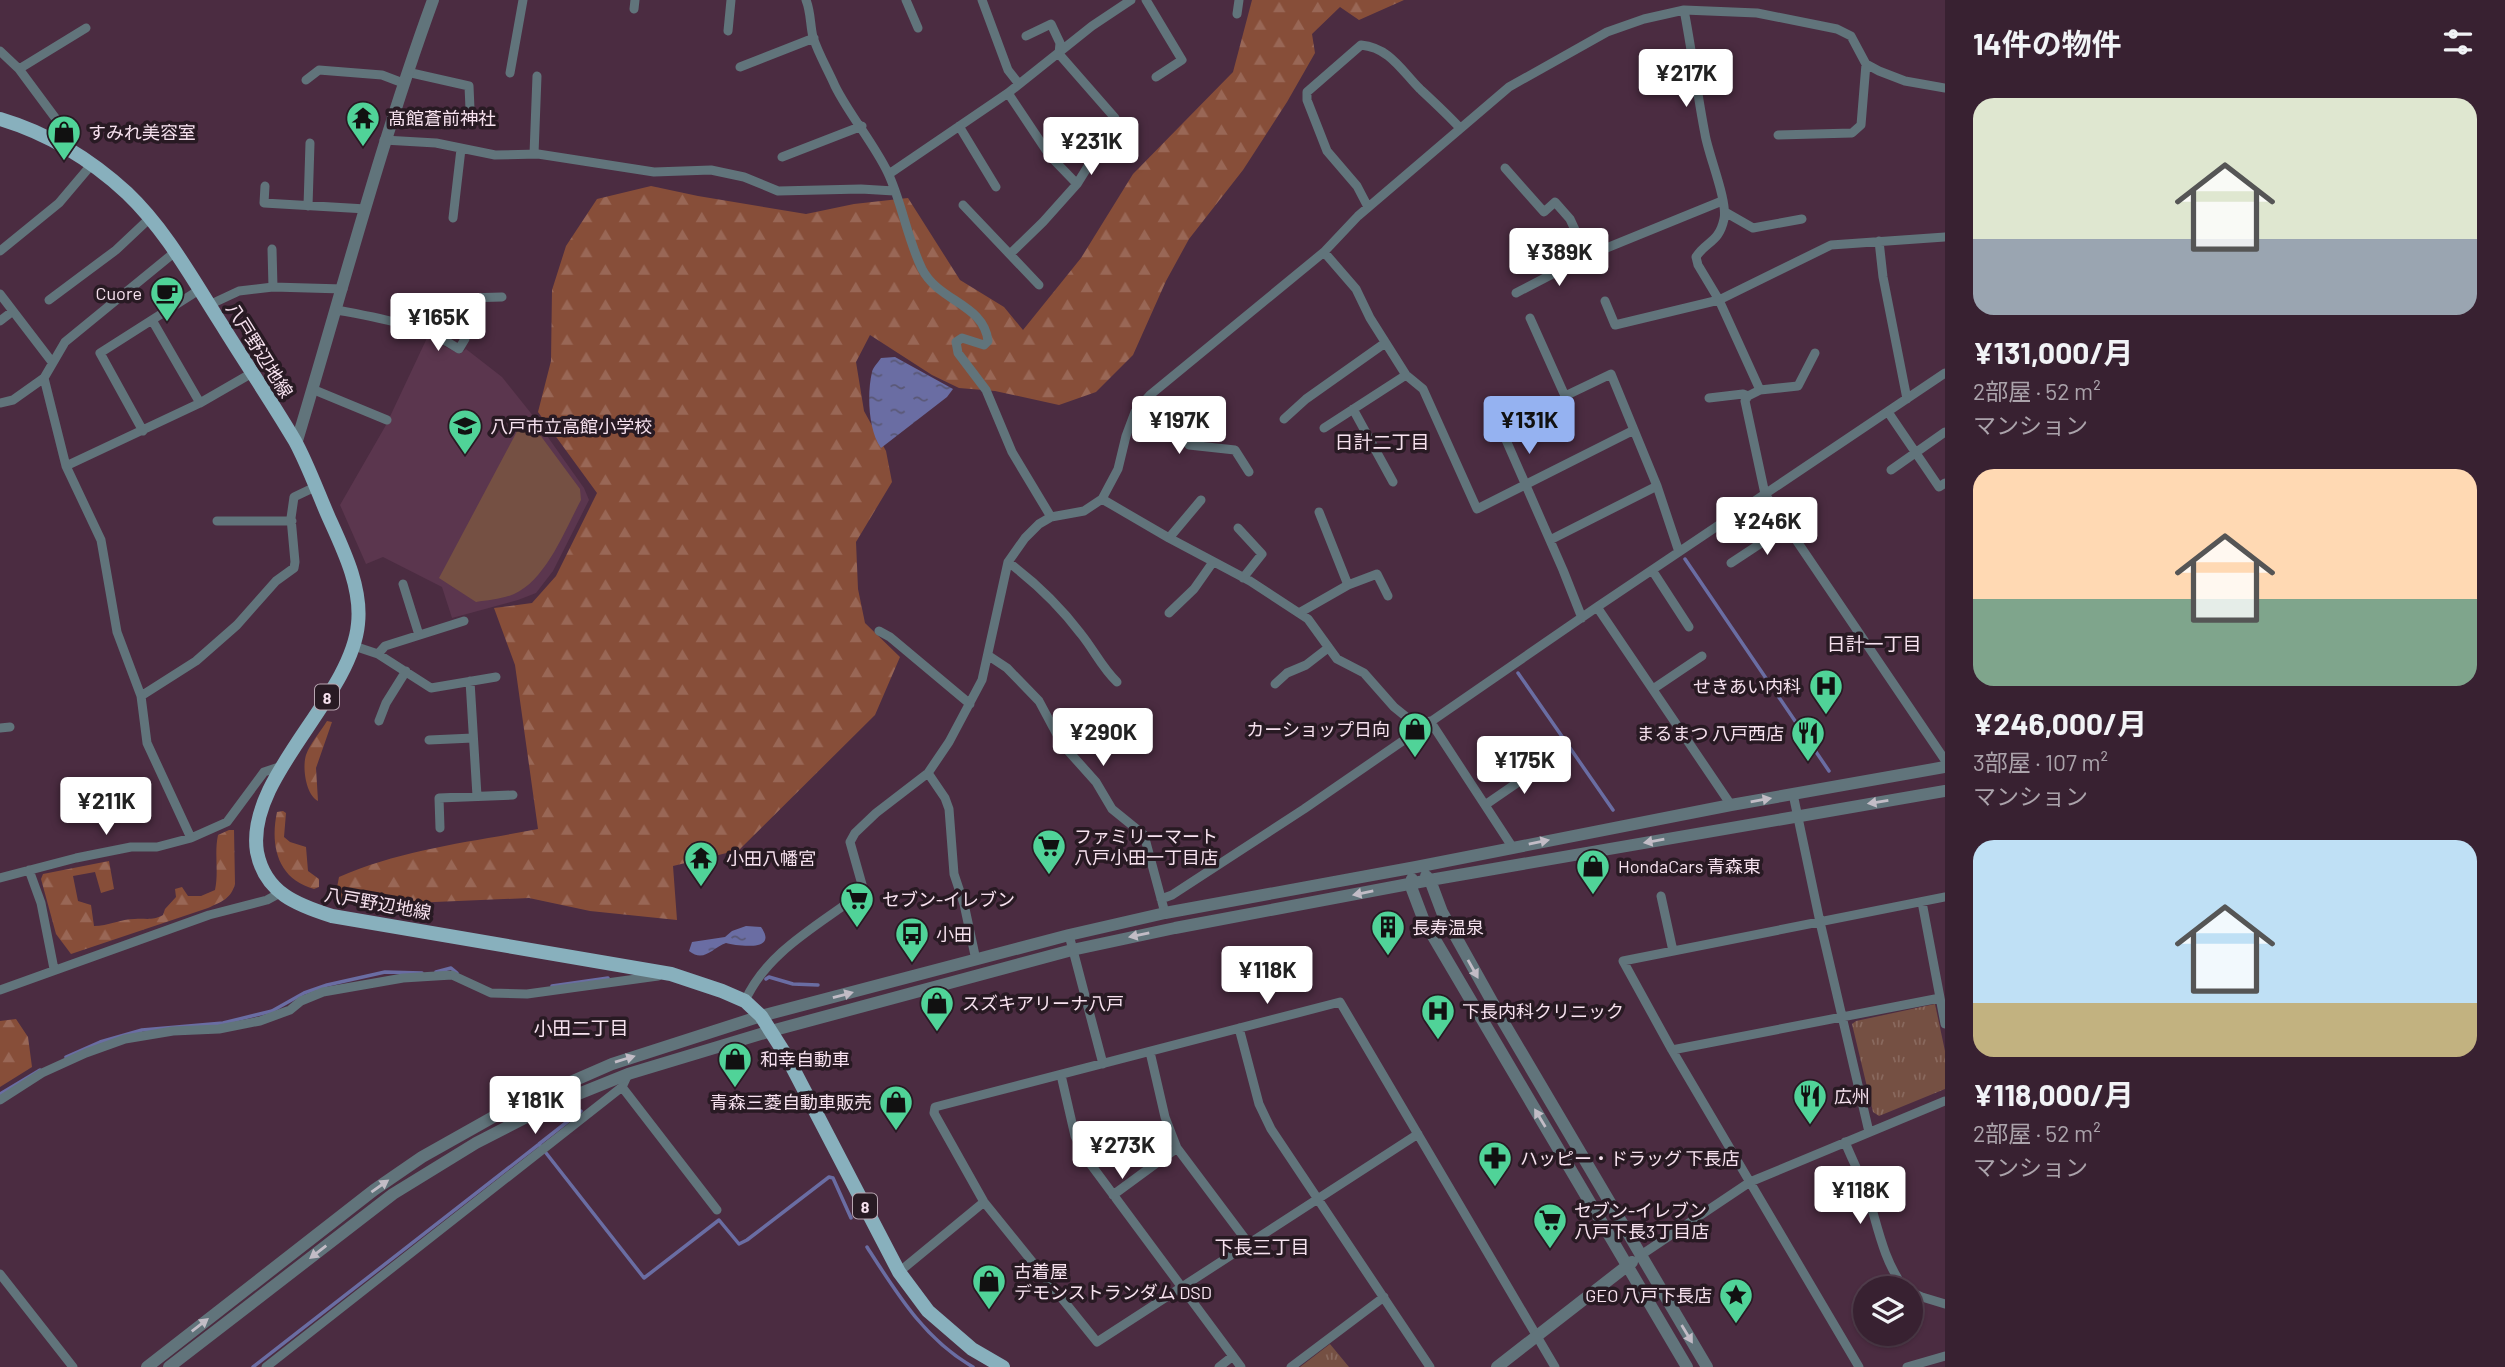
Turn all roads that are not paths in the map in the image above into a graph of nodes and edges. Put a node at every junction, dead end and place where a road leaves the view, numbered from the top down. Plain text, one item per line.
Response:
1 (433, 0) edge
2 (523, 0) edge
3 (731, 0) edge
4 (806, 0) edge
5 (906, 0) edge
6 (982, 0) edge
7 (1146, 0) edge
8 (1240, 0) edge
9 (1125, 1) edge
10 (1684, 10) junction
11 (1237, 14) dead end
12 (86, 28) dead end
13 (918, 29) dead end
14 (728, 31) dead end
15 (1026, 36) dead end
16 (814, 38) junction
17 (0, 51) edge
18 (1059, 54) junction
19 (1867, 64) junction
20 (740, 67) dead end
21 (19, 69) junction
22 (510, 74) dead end
23 (537, 76) dead end
24 (1156, 76) dead end
25 (405, 77) junction
26 (306, 80) dead end
27 (1019, 84) junction
28 (1945, 88) edge
29 (1008, 93) junction
30 (470, 109) dead end
31 (0, 119) edge
32 (862, 126) junction
33 (959, 126) junction
34 (1460, 128) junction
35 (1778, 135) dead end
36 (384, 140) junction
37 (310, 143) dead end
38 (61, 144) junction
39 (461, 149) junction
40 (534, 154) junction
41 (782, 157) dead end
42 (92, 164) junction
43 (1505, 168) dead end
44 (889, 174) junction
45 (1077, 184) junction
46 (265, 186) dead end
47 (996, 187) dead end
48 (894, 191) junction
49 (1722, 201) junction
50 (963, 205) dead end
51 (308, 206) junction
52 (1368, 207) junction
53 (366, 209) junction
54 (1725, 212) junction
55 (150, 218) junction
56 (453, 218) dead end
57 (1802, 219) dead end
58 (1945, 237) edge
59 (1879, 241) junction
60 (272, 249) dead end
61 (0, 251) edge
62 (175, 252) junction
63 (1324, 252) junction
64 (1010, 254) junction
65 (1587, 256) junction
66 (1039, 285) dead end
67 (274, 287) junction
68 (343, 289) junction
69 (199, 290) junction
70 (1517, 293) dead end
71 (0, 294) edge
72 (502, 297) dead end
73 (49, 300) dead end
74 (1719, 300) junction
75 (1605, 301) dead end
76 (209, 305) junction
77 (337, 310) junction
78 (13, 311) junction
79 (1530, 318) dead end
80 (152, 320) junction
81 (0, 321) edge
82 (1385, 343) junction
83 (1815, 353) dead end
84 (52, 362) junction
85 (252, 373) junction
86 (1945, 373) edge
87 (1406, 375) junction
88 (44, 378) junction
89 (313, 389) junction
90 (1760, 390) junction
91 (1150, 395) junction
92 (1748, 396) junction
93 (1709, 398) dead end
94 (1907, 399) junction
95 (0, 403) edge
96 (200, 403) junction
97 (1353, 409) junction
98 (1888, 412) junction
99 (1284, 419) dead end
100 (387, 420) dead end
101 (1324, 429) dead end
102 (1634, 430) junction
103 (143, 431) junction
104 (1945, 432) edge
105 (1506, 440) dead end
106 (296, 444) junction
107 (1915, 453) junction
108 (66, 466) junction
109 (1891, 470) dead end
110 (1249, 472) dead end
111 (1393, 482) dead end
112 (1525, 483) junction
113 (1945, 484) edge
114 (315, 486) junction
115 (1657, 486) junction
116 (1765, 494) junction
117 (1102, 499) junction
118 (1201, 500) dead end
119 (1319, 512) dead end
120 (1051, 517) junction
121 (217, 521) dead end
122 (292, 521) junction
123 (1787, 526) junction
124 (1238, 528) dead end
125 (1168, 538) junction
126 (1550, 540) junction
127 (1679, 552) junction
128 (1008, 562) junction
129 (1213, 562) junction
130 (1731, 563) dead end
131 (1652, 570) junction
132 (1243, 578) junction
133 (403, 584) dead end
134 (1348, 585) junction
135 (1388, 596) dead end
136 (1597, 607) junction
137 (1168, 613) dead end
138 (1299, 613) junction
139 (1582, 618) junction
140 (464, 621) dead end
141 (1689, 626) dead end
142 (878, 631) dead end
143 (419, 635) junction
144 (354, 646) junction
145 (1328, 648) junction
146 (378, 654) junction
147 (989, 656) junction
148 (1702, 656) dead end
149 (406, 671) junction
150 (496, 677) dead end
151 (470, 681) junction
152 (1117, 682) dead end
153 (1275, 684) dead end
154 (1653, 689) junction
155 (141, 696) junction
156 (970, 704) junction
157 (379, 721) dead end
158 (1430, 721) junction
159 (1420, 728) junction
160 (473, 738) junction
161 (429, 740) dead end
162 (1945, 760) edge
163 (1546, 763) dead end
164 (283, 766) junction
165 (1945, 767) edge
166 (928, 774) junction
167 (1945, 791) edge
168 (1793, 794) junction
169 (513, 795) dead end
170 (477, 796) junction
171 (1485, 805) junction
172 (1731, 805) junction
173 (1797, 816) junction
174 (440, 828) dead end
175 (191, 838) junction
176 (1513, 848) junction
177 (1416, 867) junction
178 (29, 870) junction
179 (0, 878) edge
180 (1430, 880) junction
181 (1410, 884) junction
182 (280, 893) junction
183 (1661, 896) dead end
184 (1945, 897) edge
185 (1161, 899) junction
186 (1922, 902) junction
187 (1166, 913) junction
188 (1820, 922) junction
189 (1069, 935) junction
190 (1072, 950) junction
191 (1673, 951) junction
192 (976, 960) junction
193 (54, 969) junction
194 (671, 974) junction
195 (0, 990) edge
196 (1940, 998) junction
197 (745, 1001) junction
198 (761, 1016) junction
199 (1842, 1017) junction
200 (1945, 1024) edge
201 (1239, 1028) junction
202 (771, 1031) junction
203 (1672, 1050) junction
204 (1150, 1052) junction
205 (1103, 1064) junction
206 (628, 1074) junction
207 (1061, 1075) junction
208 (622, 1087) junction
209 (0, 1100) edge
210 (1945, 1101) edge
211 (1869, 1132) junction
212 (1418, 1134) junction
213 (1845, 1142) junction
214 (1177, 1148) junction
215 (1750, 1182) junction
216 (1113, 1195) junction
217 (1319, 1199) junction
218 (984, 1202) junction
219 (717, 1210) dead end
220 (1249, 1244) junction
221 (1641, 1255) junction
222 (1627, 1266) junction
223 (899, 1272) junction
224 (0, 1274) edge
225 (1897, 1276) edge
226 (1182, 1287) junction
227 (1384, 1297) junction
228 (1923, 1297) edge
229 (1945, 1304) edge
230 (1537, 1336) junction
231 (1233, 1356) junction
232 (1945, 1356) edge
233 (73, 1367) edge
234 (147, 1367) edge
235 (169, 1367) edge
236 (266, 1367) edge
237 (1003, 1367) edge
238 (1219, 1367) edge
239 (1241, 1367) edge
240 (1292, 1367) edge
241 (1430, 1367) edge
242 (1497, 1367) edge
243 (1555, 1367) edge
244 (1687, 1367) edge
245 (1707, 1367) edge
246 (1859, 1367) edge
247 (1907, 1367) edge

1 - 25 street
2 - 22 street
3 - 14 street
4 - 16 street
5 - 13 street
6 - 27 street
7 - 24 street
8 - 11 street
9 - 18 street
10 - 19 street
10 - 34 street
10 - 49 street
12 - 21 street
15 - 18 street
16 - 20 street
16 - 32 street
17 - 21 street
18 - 27 street
18 - 45 street
19 - 28 street
19 - 35 street
21 - 38 street
23 - 40 street
25 - 26 street
25 - 30 street
25 - 36 street
27 - 29 street
29 - 33 street
29 - 45 street
31 - 38 main road, 八戸野辺地線 / 8
32 - 41 street
32 - 44 street
33 - 44 street
33 - 47 street
34 - 52 street
34 - 52 street
36 - 39 street
36 - 53 street
37 - 51 street
38 - 42 main road, 八戸野辺地線 / 8
39 - 40 street
39 - 56 street
40 - 48 street
42 - 55 main road, 八戸野辺地線 / 8
42 - 61 street
43 - 65 street
44 - 48 street
45 - 64 street
46 - 51 street
48 - 120 street
49 - 54 street
49 - 65 street
50 - 64 street
51 - 53 street
52 - 63 street
53 - 68 street
54 - 57 street
54 - 74 street
55 - 62 main road, 八戸野辺地線 / 8
55 - 73 street
58 - 59 street
59 - 74 street
59 - 94 street
60 - 67 street
62 - 69 main road, 八戸野辺地線 / 8
62 - 84 street
63 - 82 street
63 - 91 street
64 - 66 street
65 - 70 street
67 - 68 street
67 - 76 street
68 - 77 street
69 - 76 main road, 八戸野辺地線 / 8
69 - 80 street
71 - 78 street
72 - 77 street
74 - 75 street
74 - 90 street
76 - 85 main road, 八戸野辺地線 / 8
77 - 89 street
78 - 81 street
78 - 84 street
79 - 102 street
80 - 96 street
80 - 103 street
82 - 87 street
82 - 99 street
83 - 90 street
84 - 88 street
85 - 96 street
85 - 106 main road, 八戸野辺地線 / 8
86 - 94 street
87 - 97 street
87 - 112 street
88 - 95 street
88 - 108 street
89 - 100 street
89 - 106 street
90 - 92 street
91 - 110 street
91 - 117 street
92 - 93 street
92 - 116 street
94 - 98 street
96 - 103 street
97 - 101 street
97 - 111 street
98 - 107 street
98 - 116 street
102 - 112 street
102 - 115 street
103 - 108 street
104 - 107 street
105 - 112 street
106 - 114 main road, 八戸野辺地線 / 8
107 - 109 street
107 - 113 street
108 - 155 street
112 - 126 street
114 - 122 street
114 - 144 main road, 八戸野辺地線 / 8
115 - 126 street
115 - 127 street
116 - 123 street
116 - 127 street
117 - 120 street
117 - 125 street
118 - 125 street
119 - 134 street
120 - 128 street
121 - 122 street
122 - 155 street
123 - 130 street
123 - 162 street
124 - 132 street
125 - 129 street
126 - 139 street
127 - 131 street
128 - 147 street
128 - 152 street
129 - 132 street
129 - 137 street
131 - 136 street
131 - 141 street
132 - 138 street
133 - 143 street
134 - 135 street
134 - 138 street
136 - 139 street
136 - 154 street
138 - 145 street
139 - 158 street
140 - 143 street
142 - 156 street
143 - 146 street
144 - 146 street
144 - 164 main road, 八戸野辺地線 / 8
145 - 153 street
145 - 159 street
146 - 149 street
147 - 156 street
147 - 185 street
148 - 154 street
149 - 151 street
149 - 157 street
150 - 151 street
151 - 160 street
154 - 172 street
155 - 175 street
156 - 166 street
158 - 159 street
158 - 171 street
159 - 185 street
160 - 161 street
160 - 170 street
163 - 171 street
164 - 175 street
164 - 182 main road, 八戸野辺地線 / 8
165 - 168 street
166 - 192 street
166 - 197 street
167 -> 173 street
172 -> 168 street
168 - 173 street
169 - 170 street
170 - 174 street
171 - 176 street
176 -> 172 street
173 -> 180 street
173 - 188 street
175 - 178 street
176 - 177 street
177 - 180 street
177 - 181 street
177 - 187 street
178 - 179 street
178 - 193 street
180 - 181 street
180 -> 221 street
181 -> 190 street
222 -> 181 street
182 - 193 street
182 - 194 main road, 八戸野辺地線 / 8
183 - 191 street
184 - 186 street
185 - 187 street
186 - 188 street
186 - 196 street
187 - 189 street
188 - 191 street
188 - 199 street
189 - 190 street
189 - 192 street
190 - 202 street
190 - 205 street
191 - 203 street
198 -> 192 street
193 - 195 street
194 - 197 main road, 八戸野辺地線 / 8
194 - 209 street
196 - 199 street
196 - 200 street
197 - 198 main road, 八戸野辺地線 / 8
198 - 202 main road, 八戸野辺地線 / 8
234 -> 198 street
199 - 203 street
199 - 211 street
201 - 204 street
201 - 212 street
201 - 217 street
202 - 206 street
202 - 223 main road, 八戸野辺地線 / 8
203 - 215 street
204 - 205 street
204 - 214 street
205 - 207 street
206 - 208 street
206 -> 235 street
207 - 216 street
207 - 218 street
208 - 219 street
208 - 236 street
210 - 211 street
211 - 213 street
212 - 217 street
212 - 230 street
213 - 215 street
213 - 225 street
214 - 216 street
214 - 220 street
215 - 221 street
215 - 246 street
216 - 226 street
217 - 220 street
217 - 227 street
218 - 223 street
218 - 226 street
220 - 226 street
221 - 222 street
221 -> 245 street
222 - 230 street
222 - 244 street
223 - 237 main road, 八戸野辺地線 / 8
224 - 233 street
226 - 231 street
227 - 240 street
227 - 241 street
228 - 229 street
230 - 242 street
230 - 243 street
231 - 238 street
231 - 239 street
232 - 247 street

